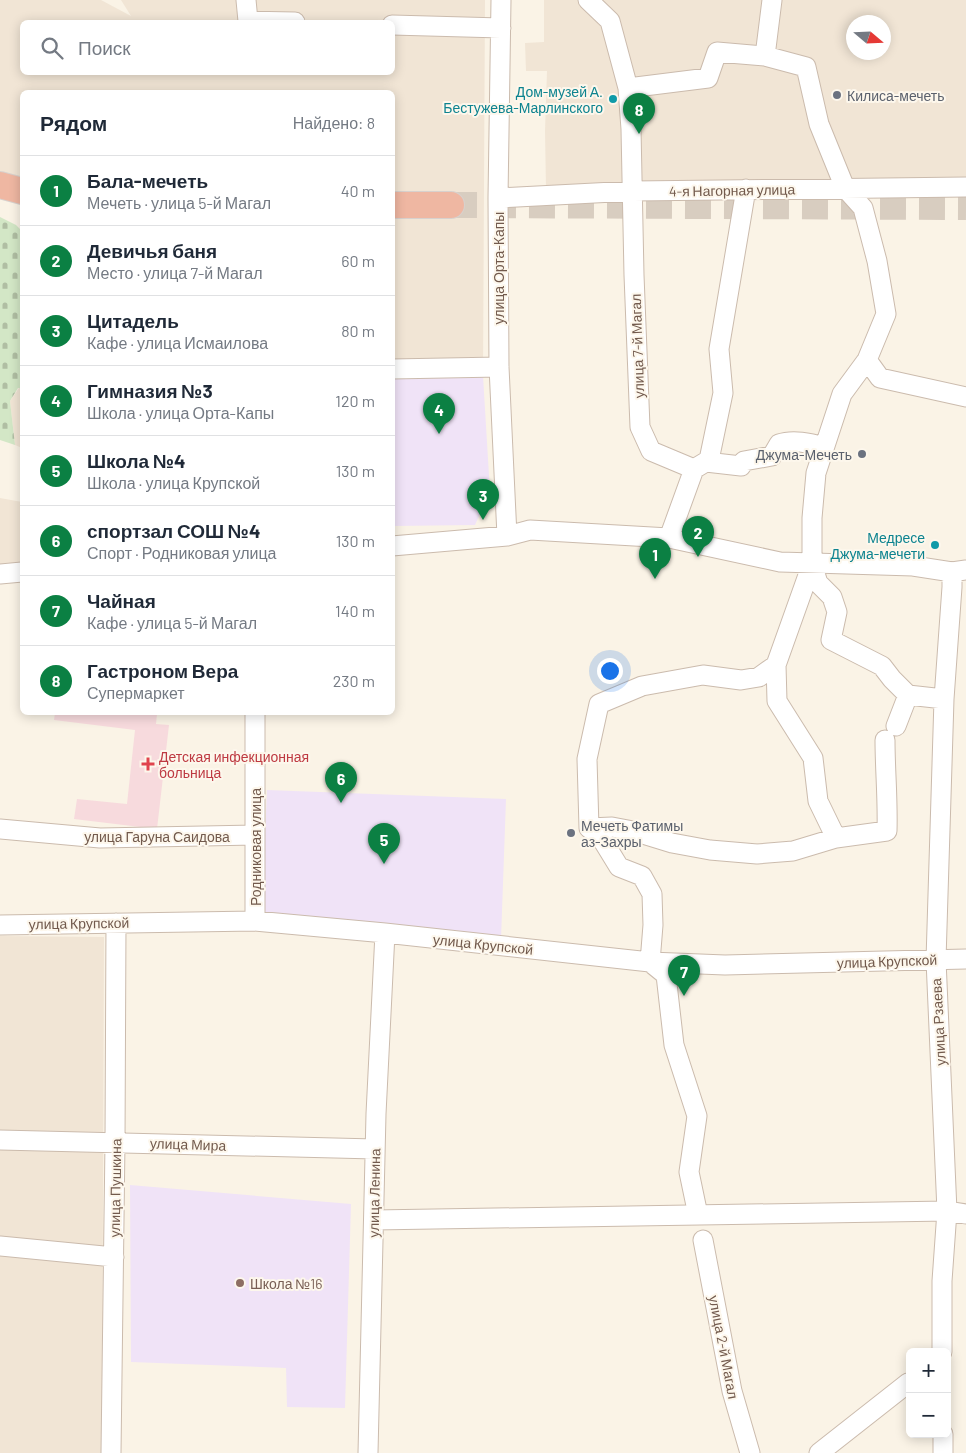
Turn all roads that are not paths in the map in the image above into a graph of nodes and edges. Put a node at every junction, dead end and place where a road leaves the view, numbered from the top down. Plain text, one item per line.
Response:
1 (246, 0) edge
2 (501, 0) edge
3 (588, 0) edge
4 (768, 1) edge
5 (248, 20) edge
6 (395, 25) edge
7 (501, 28) junction
8 (765, 56) junction
9 (628, 88) junction
10 (0, 185) edge
11 (966, 187) edge
12 (845, 188) junction
13 (746, 189) junction
14 (20, 190) edge
15 (632, 191) junction
16 (498, 198) junction
17 (395, 205) edge
18 (451, 205) tunnel mouth
19 (867, 360) junction
20 (499, 367) junction
21 (395, 369) edge
22 (966, 397) edge
23 (824, 447) junction
24 (700, 465) junction
25 (507, 536) junction
26 (669, 538) junction
27 (395, 546) edge
28 (812, 564) junction
29 (959, 571) edge
30 (20, 572) edge
31 (0, 574) edge
32 (776, 665) junction
33 (908, 694) junction
34 (944, 698) junction
35 (255, 715) edge
36 (589, 828) junction
37 (0, 829) edge
38 (255, 835) junction
39 (836, 838) junction
40 (255, 921) junction
41 (116, 923) junction
42 (0, 925) edge
43 (386, 933) junction
44 (966, 958) edge
45 (936, 960) junction
46 (650, 962) junction
47 (0, 1140) edge
48 (116, 1142) junction
49 (375, 1148) junction
50 (947, 1211) junction
51 (966, 1214) edge
52 (698, 1215) junction
53 (374, 1220) junction
54 (703, 1240) dead end
55 (0, 1246) edge
56 (114, 1257) junction
57 (942, 1348) edge
58 (906, 1386) edge
59 (943, 1438) edge
60 (111, 1453) edge
61 (368, 1453) edge
62 (750, 1453) edge
63 (819, 1453) edge
64 (943, 1453) edge

1 - 5 street
2 - 7 street, улица Орта-Капы
3 - 9 street, улица 7-й Магал
4 - 8 street
6 - 7 street
7 - 16 street, улица Орта-Капы
8 - 9 street
8 - 12 street
9 - 15 street, улица 7-й Магал
10 - 14 highway
11 - 12 street, 4-я Нагорная улица
12 - 13 street, 4-я Нагорная улица
12 - 19 street
13 - 15 street, 4-я Нагорная улица
13 - 24 street
15 - 16 street, 4-я Нагорная улица
15 - 24 street, улица 7-й Магал
16 - 20 street, улица Орта-Капы
17 - 18 highway
19 - 22 street
19 - 23 street
20 - 21 street
20 - 25 street, улица Орта-Капы
23 - 24 street, улица 7-й Магал
23 - 28 street
24 - 26 street
25 - 26 street
25 - 27 street
26 - 28 street
28 - 29 street
28 - 32 street
28 - 33 street
29 - 34 street, улица Рзаева
30 - 31 street
32 - 36 street
32 - 39 street
33 - 34 street
33 - 39 street
34 - 45 street, улица Рзаева
35 - 38 street, Родниковая улица
36 - 39 street
36 - 46 street
37 - 38 street, улица Гаруна Саидова
38 - 40 street, Родниковая улица
40 - 41 street, улица Крупской
40 - 43 street, улица Крупской
41 - 42 street, улица Крупской
41 - 48 street, улица Пушкина
43 - 46 street, улица Крупской
43 - 49 street, улица Ленина
44 - 45 street, улица Крупской
45 - 46 street, улица Крупской
45 - 50 street, улица Рзаева
46 - 52 street
47 - 48 street, улица Мира
48 - 49 street, улица Мира
48 - 56 street, улица Пушкина
49 - 53 street, улица Ленина
50 - 51 street
50 - 52 street
50 - 57 street, улица Рзаева
52 - 53 street
53 - 61 street, улица Ленина
54 - 62 street, улица 2-й Магал
55 - 56 street
56 - 60 street, улица Пушкина
58 - 63 street
59 - 64 street

